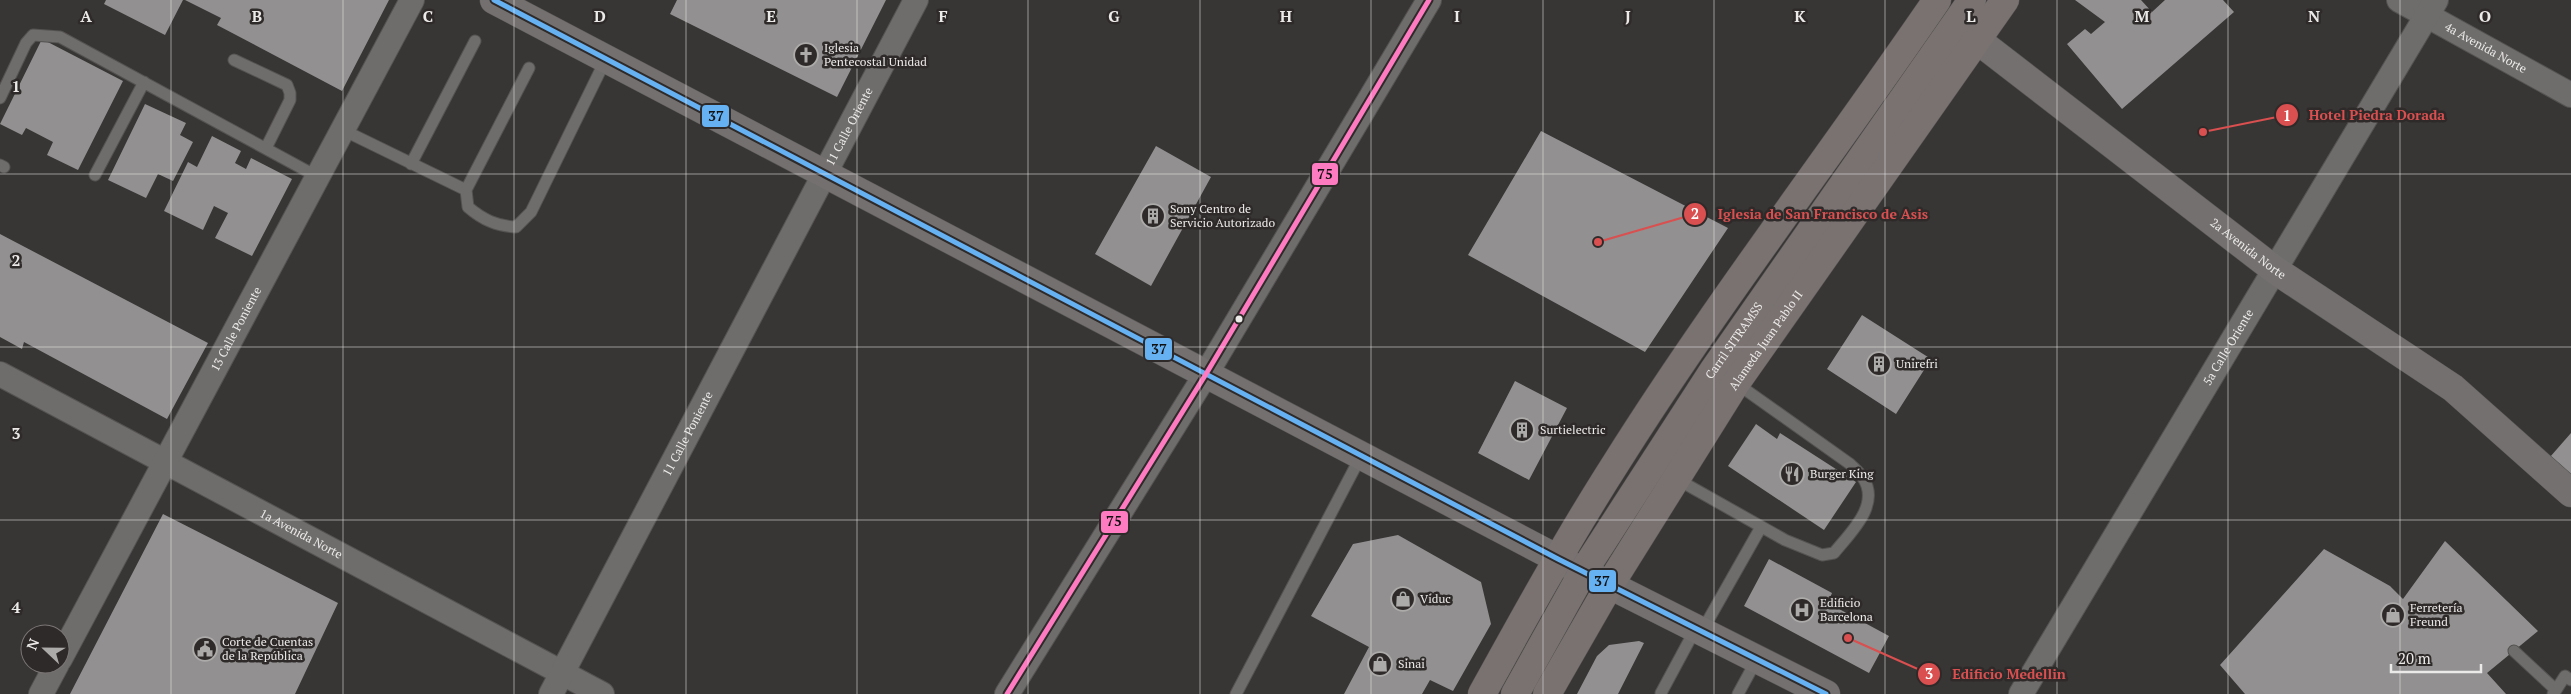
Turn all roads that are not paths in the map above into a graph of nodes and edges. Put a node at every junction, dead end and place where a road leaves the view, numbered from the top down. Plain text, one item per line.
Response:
1 (412, 0) edge
2 (494, 0) edge
3 (916, 0) edge
4 (1429, 0) edge
5 (1972, 0) edge
6 (2004, 0) edge
7 (2399, 0) edge
8 (1933, 2) edge
9 (2431, 8) edge
10 (1966, 32) junction
11 (475, 41) dead end
12 (606, 59) junction
13 (234, 60) dead end
14 (529, 68) dead end
15 (144, 82) junction
16 (2571, 95) edge
17 (0, 98) edge
18 (343, 130) junction
19 (266, 148) junction
20 (411, 164) junction
21 (824, 174) junction
22 (95, 175) dead end
23 (318, 177) junction
24 (466, 190) junction
25 (2275, 270) junction
26 (0, 374) edge
27 (1206, 374) junction
28 (1736, 383) junction
29 (1361, 456) junction
30 (166, 460) junction
31 (1675, 478) junction
32 (2571, 493) edge
33 (1761, 528) junction
34 (1558, 559) junction
35 (1583, 572) junction
36 (1609, 586) junction
37 (1699, 629) junction
38 (70, 640) edge
39 (2514, 651) dead end
40 (1757, 659) junction
41 (52, 674) edge
42 (562, 674) junction
43 (2571, 680) edge
44 (2554, 692) edge
45 (1661, 693) edge
46 (41, 694) edge
47 (551, 694) edge
48 (602, 694) edge
49 (1007, 694) edge
50 (1236, 694) edge
51 (1482, 694) edge
52 (1515, 694) edge
53 (1546, 694) edge
54 (1738, 694) edge
55 (1826, 694) edge
56 (2021, 694) edge

1 - 18 street, 13 Calle Poniente
2 - 12 main road
3 - 21 street, 11 Calle Oriente
4 - 27 street
5 - 10 main road, Carril SITRAMSS
6 - 10 main road, Alameda Juan Pablo II
7 - 9 street, 4a Avenida Norte
8 - 10 main road, 2a Avenida Norte
8 - 34 main road
9 - 16 street, 4a Avenida Norte
9 - 25 street, 5a Calle Oriente
10 - 25 main road, 2a Avenida Norte
10 - 28 main road, Alameda Juan Pablo II
10 - 35 main road, Carril SITRAMSS
11 - 20 lane
12 - 21 main road
12 - 24 lane
13 - 19 lane
14 - 24 lane
15 - 17 lane
15 - 19 lane
15 - 22 lane
18 - 20 lane
18 - 23 street, 13 Calle Poniente
19 - 23 lane
20 - 24 lane
21 - 27 main road
21 - 42 street, 11 Calle Poniente
23 - 30 street, 13 Calle Poniente
25 - 32 main road, 2a Avenida Norte
25 - 56 street, 5a Calle Oriente
26 - 30 street, 1a Avenida Norte
27 - 29 main road
27 - 49 street
28 - 31 main road, Alameda Juan Pablo II
28 - 33 lane
29 - 34 main road
29 - 50 lane
30 - 38 street, 13 Calle Poniente
30 - 42 street, 1a Avenida Norte
31 - 33 lane
31 - 36 main road, Alameda Juan Pablo II
33 - 37 lane
34 - 35 main road
34 - 51 main road
35 - 36 main road
35 - 52 main road, Carril SITRAMSS
36 - 37 main road
36 - 53 main road, Alameda Juan Pablo II
37 - 40 main road
37 - 45 lane
39 - 44 lane
40 - 54 lane
40 - 55 main road
41 - 46 street
42 - 47 street, 11 Calle Poniente
42 - 48 street, 1a Avenida Norte
43 - 44 lane

